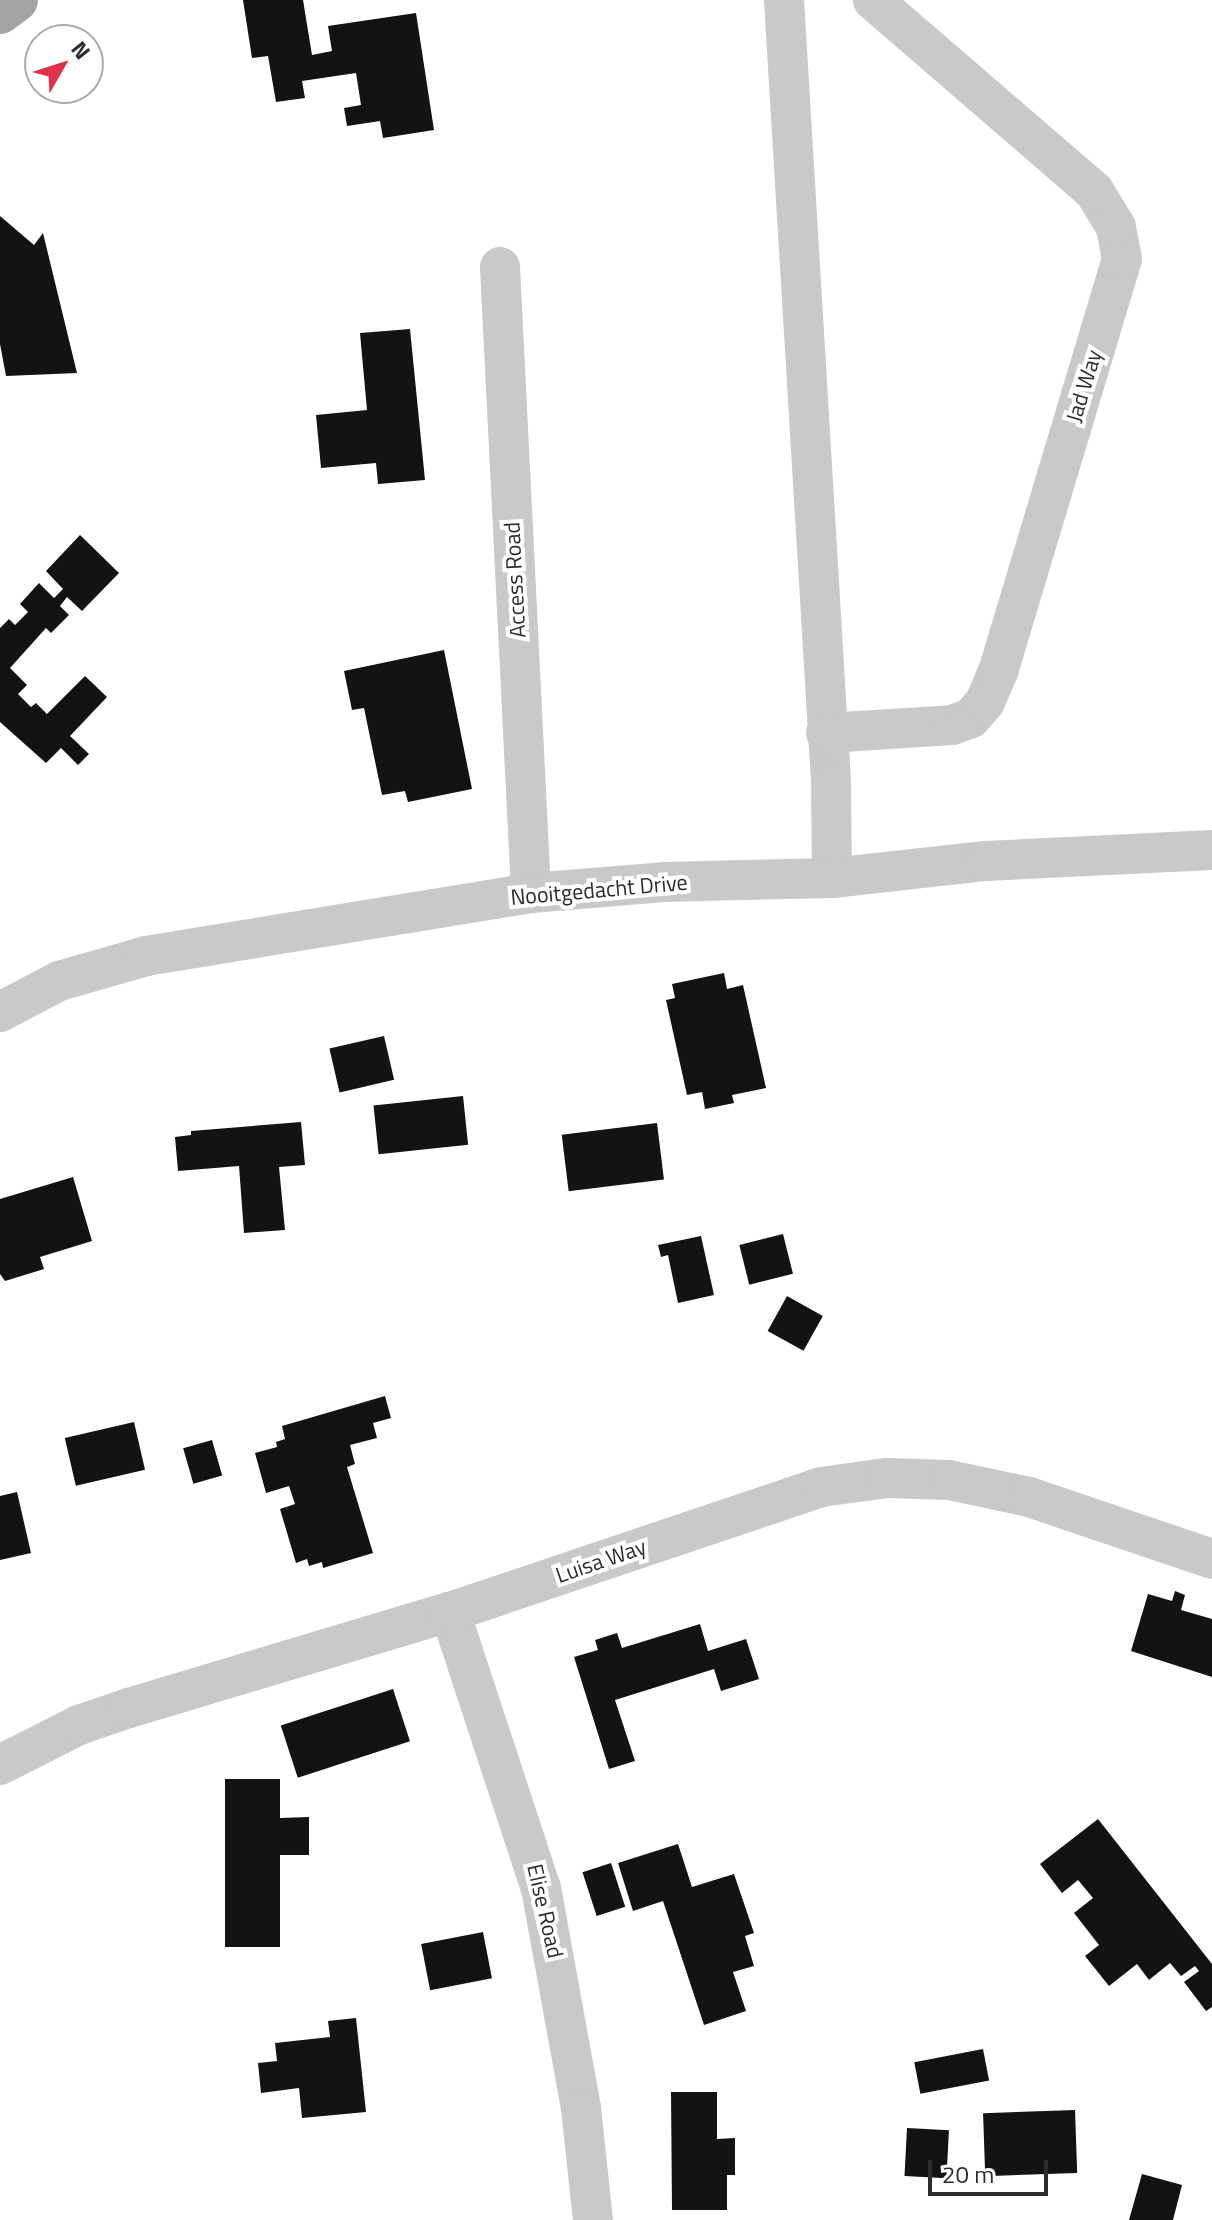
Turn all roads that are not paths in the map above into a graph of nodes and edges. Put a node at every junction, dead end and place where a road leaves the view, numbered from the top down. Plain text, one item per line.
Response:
1 (16, 0) edge
2 (784, 0) edge
3 (873, 0) edge
4 (0, 12) edge
5 (500, 267) dead end
6 (826, 733) junction
7 (1212, 850) edge
8 (832, 878) junction
9 (531, 893) junction
10 (0, 1012) edge
11 (1212, 1559) edge
12 (450, 1612) junction
13 (0, 1765) edge
14 (593, 2220) edge

1 - 4 main road
2 - 6 street
3 - 6 street, Jad Way
5 - 9 street, Access Road
6 - 8 street
7 - 8 street, Nooitgedacht Drive
8 - 9 street, Nooitgedacht Drive
9 - 10 street, Nooitgedacht Drive
11 - 12 street, Luisa Way
12 - 13 street, Luisa Way
12 - 14 street, Elise Road

